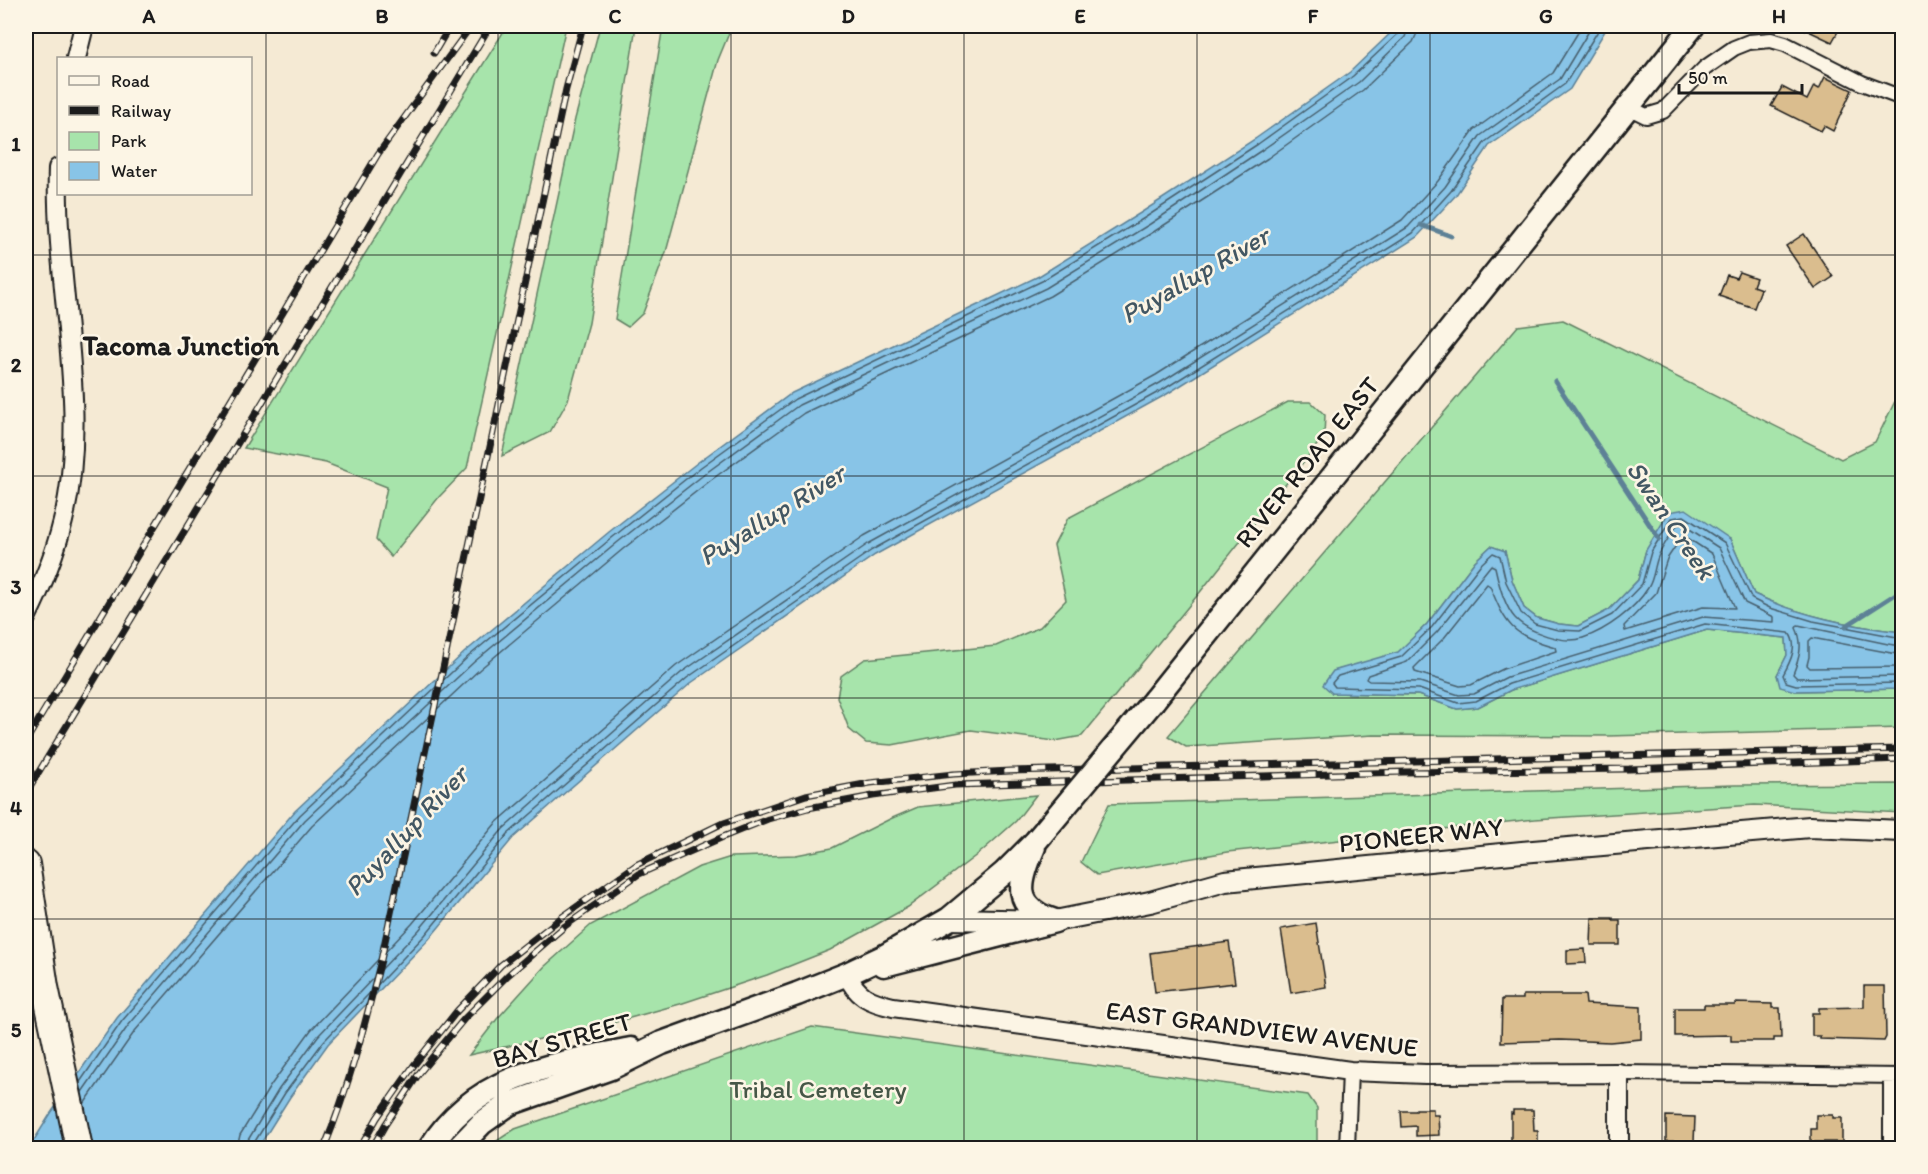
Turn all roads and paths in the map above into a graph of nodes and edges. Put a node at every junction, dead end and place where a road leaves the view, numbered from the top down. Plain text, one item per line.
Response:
1 (84, 26) edge
2 (1693, 26) edge
3 (76, 57) edge
4 (1902, 98) edge
5 (1628, 107) junction
6 (58, 195) edge
7 (26, 618) edge
8 (1902, 831) edge
9 (1036, 841) junction
10 (26, 864) edge
11 (949, 919) junction
12 (1055, 921) junction
13 (848, 974) junction
14 (662, 1043) junction
15 (1350, 1071) junction
16 (1619, 1073) junction
17 (1897, 1076) edge
18 (80, 1149) edge
19 (430, 1149) edge
20 (458, 1149) edge
21 (1347, 1149) edge
22 (1619, 1149) edge
23 (1891, 1149) edge

1 - 3 street
2 - 5 main road, RIVER ROAD EAST
4 - 5 street
5 - 9 main road, RIVER ROAD EAST, bridge
6 - 7 street
8 - 12 main road, PIONEER WAY
9 - 11 main road, RIVER ROAD EAST
9 - 12 main road
10 - 18 highway
11 - 12 main road, PIONEER WAY
11 - 13 main road, RIVER ROAD EAST
12 - 13 main road
13 - 14 main road, BAY STREET
13 - 15 street, EAST GRANDVIEW AVENUE
14 - 19 main road, BAY STREET
14 - 20 main road, BAY STREET
15 - 16 street, EAST GRANDVIEW AVENUE
15 - 21 street
16 - 17 street, EAST GRANDVIEW AVENUE
16 - 22 street
17 - 23 street

